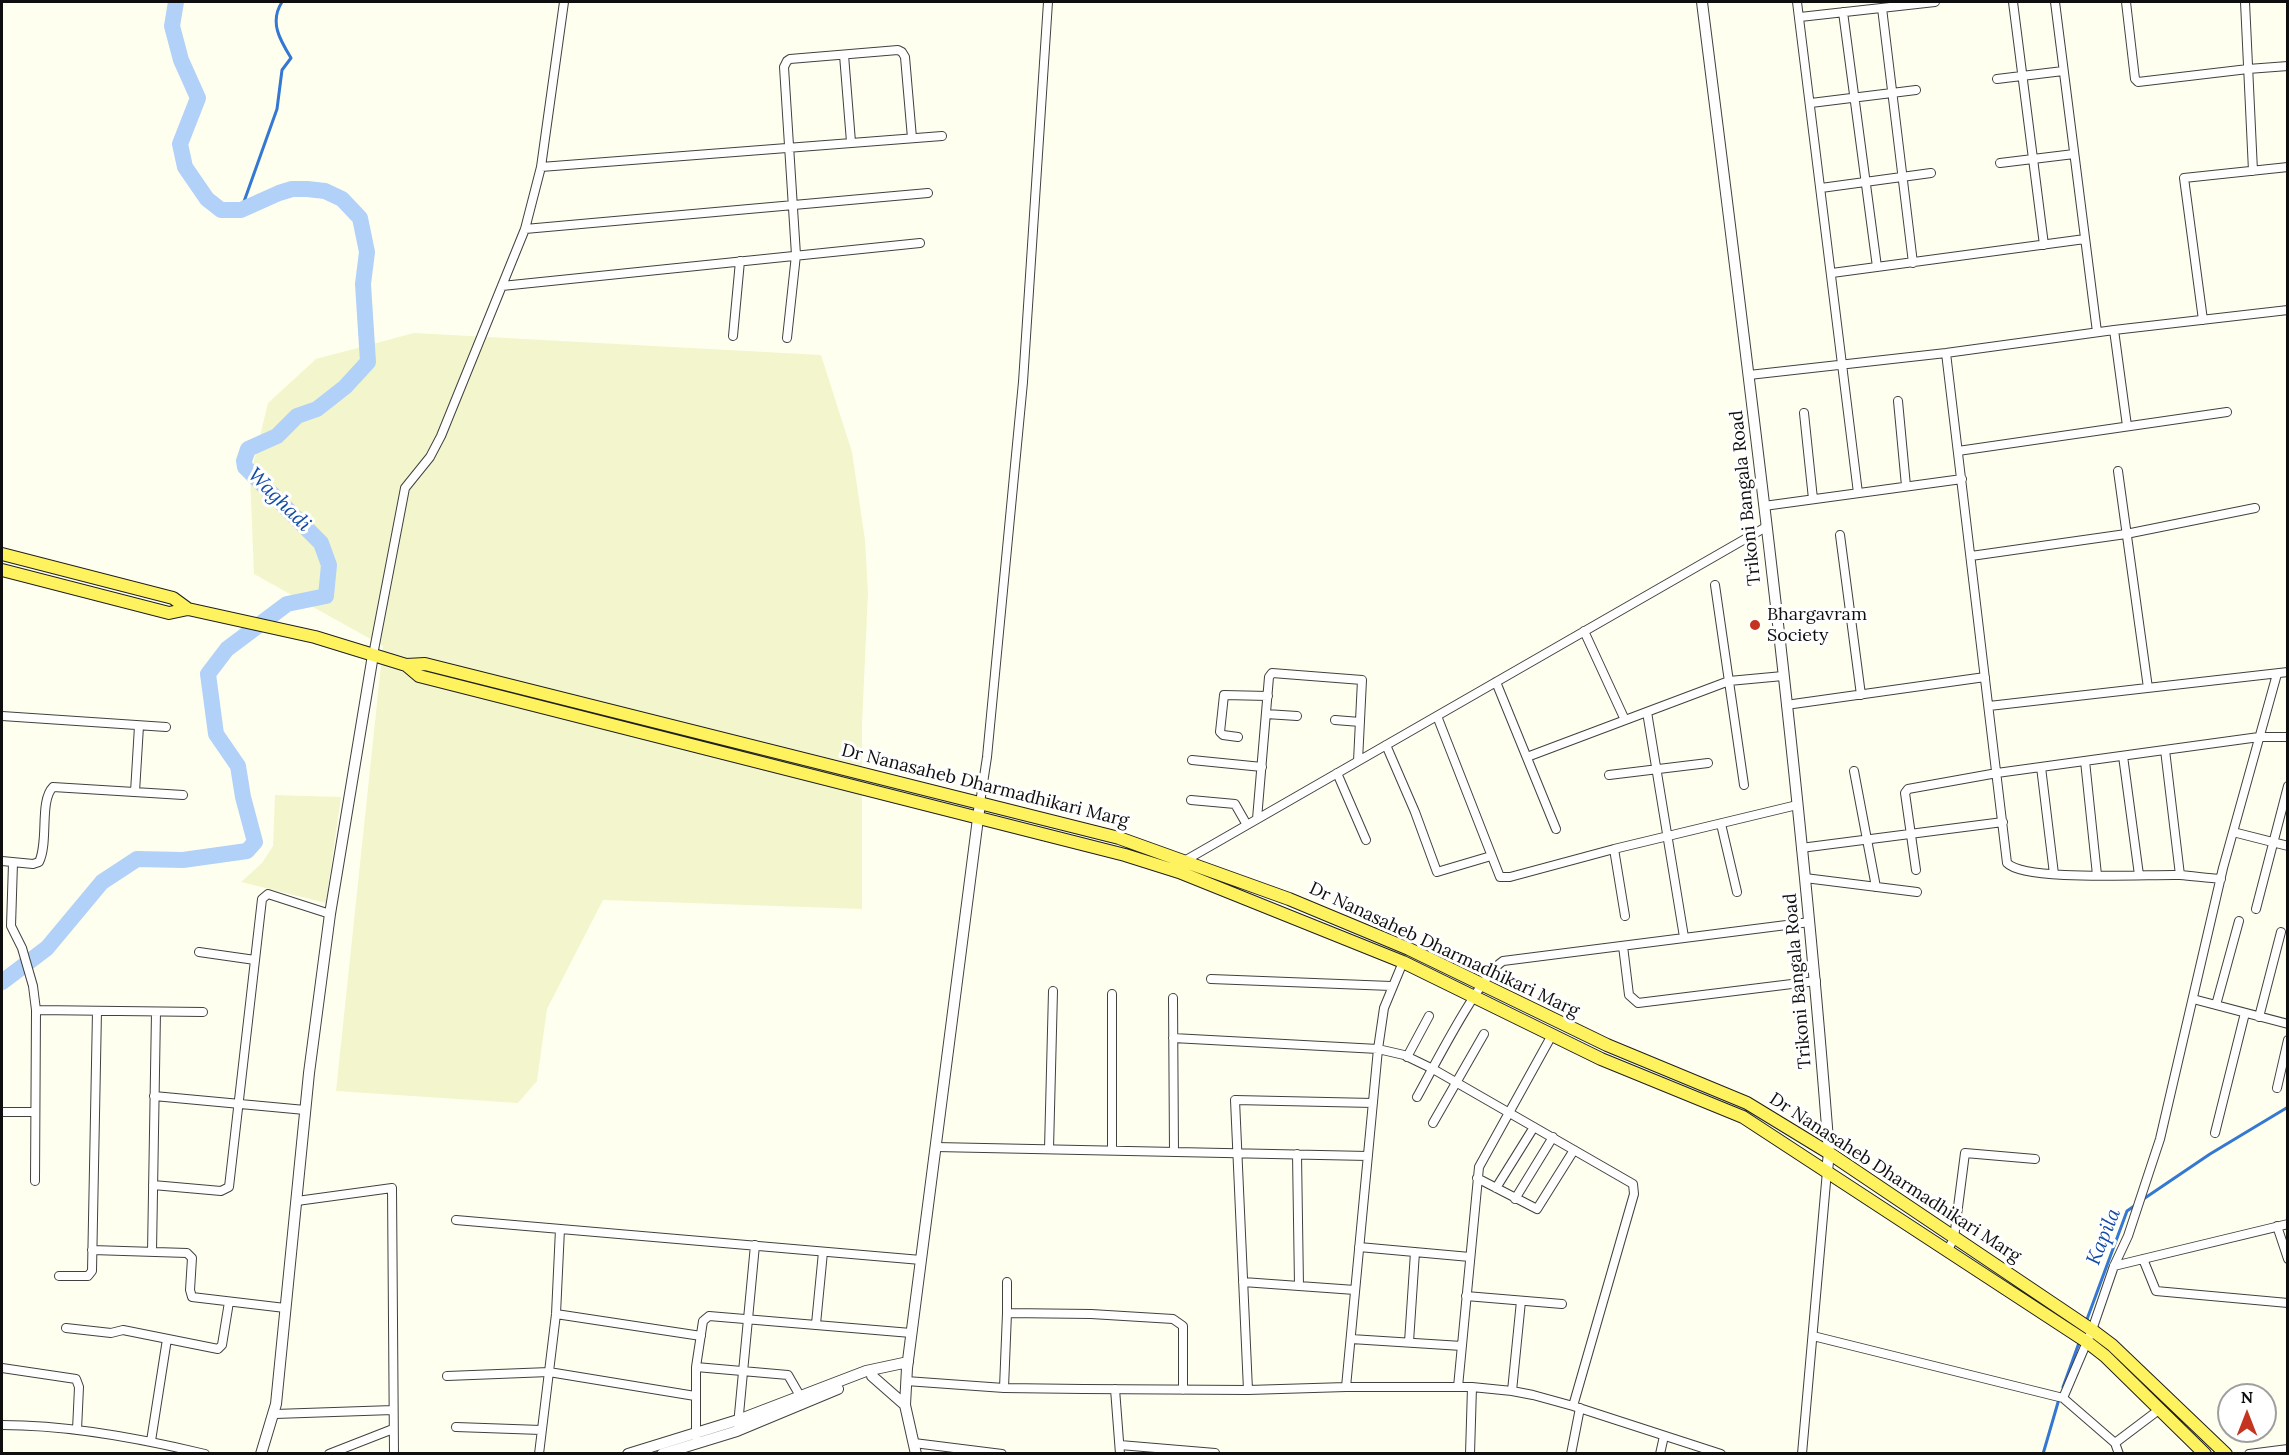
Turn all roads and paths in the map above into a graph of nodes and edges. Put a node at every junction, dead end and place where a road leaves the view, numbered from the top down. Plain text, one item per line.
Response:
1 (564, 2) edge
2 (1048, 2) edge
3 (1702, 2) edge
4 (1797, 2) edge
5 (1935, 2) edge
6 (2013, 2) edge
7 (2055, 2) edge
8 (2127, 2) edge
9 (2245, 2) edge
10 (1882, 8) junction
11 (1843, 12) junction
12 (1800, 17) junction
13 (844, 54) junction
14 (2288, 66) edge
15 (2248, 69) junction
16 (2063, 71) junction
17 (2022, 76) junction
18 (1997, 79) dead end
19 (1916, 90) dead end
20 (1892, 93) junction
21 (1854, 98) junction
22 (1811, 103) junction
23 (942, 136) dead end
24 (912, 138) junction
25 (851, 142) junction
26 (790, 147) junction
27 (2074, 154) junction
28 (2033, 159) junction
29 (2000, 163) dead end
30 (541, 167) junction
31 (2288, 167) edge
32 (2253, 171) junction
33 (1931, 173) dead end
34 (1902, 177) junction
35 (1865, 182) junction
36 (1821, 188) junction
37 (928, 193) dead end
38 (794, 205) junction
39 (525, 229) junction
40 (2085, 239) junction
41 (920, 243) dead end
42 (2044, 245) junction
43 (796, 255) junction
44 (740, 261) junction
45 (1913, 262) junction
46 (1877, 267) junction
47 (1832, 273) junction
48 (502, 286) junction
49 (2288, 310) edge
50 (2203, 320) junction
51 (2114, 330) junction
52 (2097, 332) junction
53 (733, 336) dead end
54 (787, 338) dead end
55 (1946, 353) junction
56 (1843, 364) junction
57 (1749, 375) junction
58 (1898, 401) dead end
59 (2227, 412) dead end
60 (1804, 413) dead end
61 (2127, 426) junction
62 (1958, 451) junction
63 (2118, 471) dead end
64 (1962, 479) junction
65 (1906, 486) junction
66 (1858, 493) junction
67 (1813, 499) junction
68 (1764, 506) junction
69 (2255, 508) dead end
70 (1766, 527) junction
71 (1840, 534) dead end
72 (2126, 534) junction
73 (2, 554) edge
74 (1971, 556) junction
75 (2, 570) edge
76 (1715, 585) dead end
77 (188, 609) junction
78 (1584, 631) junction
79 (374, 655) junction
80 (406, 665) junction
81 (2288, 672) edge
82 (2277, 674) junction
83 (1783, 676) junction
84 (1985, 677) junction
85 (1729, 681) junction
86 (1496, 682) junction
87 (2148, 688) junction
88 (1861, 695) junction
89 (1268, 696) junction
90 (1786, 705) junction
91 (1989, 706) junction
92 (1647, 712) junction
93 (1266, 714) junction
94 (2, 716) edge
95 (1297, 716) dead end
96 (1437, 716) junction
97 (1335, 720) dead end
98 (1625, 720) junction
99 (1360, 722) junction
100 (139, 726) junction
101 (166, 728) dead end
102 (2288, 736) edge
103 (1238, 737) dead end
104 (2259, 737) junction
105 (1386, 745) junction
106 (2165, 750) junction
107 (1527, 756) junction
108 (2123, 756) junction
109 (1192, 760) dead end
110 (1358, 761) junction
111 (2085, 761) junction
112 (1708, 763) dead end
113 (1262, 767) junction
114 (2041, 767) junction
115 (1658, 769) junction
116 (1854, 771) dead end
117 (1337, 773) junction
118 (1997, 773) junction
119 (1609, 775) dead end
120 (1744, 785) dead end
121 (2288, 786) edge
122 (135, 792) junction
123 (183, 795) dead end
124 (1191, 801) dead end
125 (980, 803) junction
126 (1797, 805) junction
127 (978, 817) junction
128 (1257, 819) junction
129 (2003, 822) junction
130 (1721, 824) junction
131 (1247, 825) junction
132 (1556, 829) dead end
133 (2233, 832) junction
134 (1910, 834) junction
135 (1669, 836) junction
136 (1366, 840) dead end
137 (1867, 840) junction
138 (2274, 843) junction
139 (2288, 846) edge
140 (1802, 848) junction
141 (1614, 849) junction
142 (1491, 856) junction
143 (1186, 860) junction
144 (2, 861) edge
145 (13, 863) junction
146 (1916, 870) dead end
147 (1179, 872) junction
148 (2054, 874) junction
149 (2097, 875) junction
150 (2139, 875) junction
151 (2180, 875) junction
152 (1805, 878) junction
153 (2221, 879) junction
154 (1876, 887) junction
155 (1737, 892) dead end
156 (1917, 892) dead end
157 (2256, 909) dead end
158 (330, 914) junction
159 (1625, 916) dead end
160 (2240, 921) dead end
161 (1810, 922) junction
162 (2281, 932) dead end
163 (1684, 938) junction
164 (1623, 946) junction
165 (1409, 949) junction
166 (199, 952) dead end
167 (255, 960) junction
168 (1403, 962) junction
169 (1211, 979) dead end
170 (1816, 981) junction
171 (1483, 984) junction
172 (1391, 986) junction
173 (1053, 991) dead end
174 (1112, 994) dead end
175 (1475, 997) junction
176 (1173, 998) dead end
177 (2193, 999) junction
178 (2216, 1005) junction
179 (36, 1010) junction
180 (97, 1011) junction
181 (156, 1012) junction
182 (203, 1012) dead end
183 (2245, 1013) junction
184 (1429, 1016) dead end
185 (2259, 1017) junction
186 (2288, 1024) edge
187 (1484, 1034) dead end
188 (1552, 1035) junction
189 (1173, 1038) junction
190 (2288, 1040) edge
191 (1378, 1049) junction
192 (1407, 1057) junction
193 (1433, 1069) junction
194 (1455, 1082) junction
195 (2277, 1088) dead end
196 (154, 1096) junction
197 (1417, 1096) dead end
198 (1373, 1103) junction
199 (239, 1104) junction
200 (306, 1110) junction
201 (2, 1112) edge
202 (35, 1112) junction
203 (1509, 1112) junction
204 (1433, 1123) dead end
205 (1534, 1126) junction
206 (2215, 1133) dead end
207 (1553, 1137) junction
208 (936, 1147) junction
209 (1049, 1149) junction
210 (1112, 1150) junction
211 (1574, 1150) junction
212 (1174, 1152) junction
213 (1237, 1153) junction
214 (1297, 1154) junction
215 (1829, 1154) junction
216 (1368, 1156) junction
217 (2035, 1159) dead end
218 (1827, 1172) junction
219 (1478, 1178) junction
220 (35, 1181) dead end
221 (153, 1185) junction
222 (1496, 1188) junction
223 (1515, 1199) junction
224 (297, 1201) junction
225 (456, 1220) dead end
226 (2288, 1224) edge
227 (2277, 1226) junction
228 (560, 1229) junction
229 (1954, 1238) junction
230 (755, 1245) junction
231 (1359, 1247) junction
232 (92, 1250) junction
233 (1948, 1250) junction
234 (152, 1252) junction
235 (823, 1252) junction
236 (1415, 1252) junction
237 (1470, 1257) junction
238 (2143, 1259) junction
239 (2288, 1259) edge
240 (921, 1260) junction
241 (2114, 1266) junction
242 (58, 1276) dead end
243 (1006, 1282) dead end
244 (1243, 1282) junction
245 (1299, 1286) junction
246 (1355, 1290) junction
247 (1466, 1296) junction
248 (1521, 1301) junction
249 (229, 1302) junction
250 (2288, 1303) edge
251 (1562, 1304) dead end
252 (285, 1308) junction
253 (1007, 1313) junction
254 (556, 1314) junction
255 (747, 1318) junction
256 (816, 1324) junction
257 (66, 1328) dead end
258 (911, 1333) junction
259 (701, 1336) junction
260 (1813, 1336) junction
261 (2090, 1336) junction
262 (167, 1339) junction
263 (1351, 1339) junction
264 (1408, 1342) junction
265 (1462, 1346) junction
266 (907, 1365) junction
267 (696, 1367) junction
268 (2, 1368) edge
269 (742, 1371) junction
270 (549, 1372) junction
271 (447, 1376) dead end
272 (872, 1376) junction
273 (906, 1381) junction
274 (1346, 1387) junction
275 (1458, 1387) junction
276 (1472, 1387) junction
277 (1004, 1388) junction
278 (1115, 1389) junction
279 (1183, 1390) junction
280 (1248, 1390) junction
281 (1512, 1391) junction
282 (695, 1396) junction
283 (2063, 1398) junction
284 (802, 1399) junction
285 (905, 1405) junction
286 (1577, 1407) junction
287 (2160, 1409) junction
288 (393, 1410) junction
289 (275, 1414) junction
290 (2, 1425) edge
291 (738, 1426) junction
292 (456, 1427) dead end
293 (393, 1429) junction
294 (77, 1430) junction
295 (542, 1430) junction
296 (1664, 1436) junction
297 (696, 1439) junction
298 (151, 1441) junction
299 (2115, 1443) junction
300 (1120, 1449) edge
301 (2288, 1449) edge
302 (646, 1451) edge
303 (915, 1451) edge
304 (1215, 1453) edge
305 (205, 1454) edge
306 (261, 1454) edge
307 (329, 1454) edge
308 (394, 1454) edge
309 (539, 1454) edge
310 (628, 1454) edge
311 (662, 1454) edge
312 (1002, 1454) edge
313 (1470, 1454) edge
314 (1571, 1454) edge
315 (1660, 1454) edge
316 (1721, 1454) edge
317 (1802, 1454) edge
318 (2119, 1454) edge
319 (2205, 1454) edge
320 (2226, 1454) edge
321 (2249, 1454) edge

1 - 30 street
2 - 125 street
3 - 57 street, Trikoni Bangala Road
4 - 12 street
5 - 10 street
6 - 17 street
7 - 16 street
8 - 15 street
9 - 15 street
10 - 11 street
10 - 20 street
11 - 12 street
11 - 21 street
12 - 22 street
13 - 24 street
13 - 25 street
13 - 26 street
14 - 15 street
15 - 32 street
16 - 17 street
16 - 27 street
17 - 18 street
17 - 28 street
19 - 20 street
20 - 21 street
20 - 34 street
21 - 22 street
21 - 35 street
22 - 36 street
23 - 24 street
24 - 25 street
25 - 26 street
26 - 30 street
26 - 38 street
27 - 28 street
27 - 40 street
28 - 29 street
28 - 42 street
30 - 39 street
31 - 32 street
32 - 50 street
33 - 34 street
34 - 35 street
34 - 45 street
35 - 36 street
35 - 46 street
36 - 47 street
37 - 38 street
38 - 39 street
38 - 43 street
39 - 48 street
40 - 42 street
40 - 52 street
41 - 43 street
42 - 45 street
43 - 44 street
43 - 54 street
44 - 48 street
44 - 53 street
45 - 46 street
46 - 47 street
47 - 56 street
48 - 79 street
49 - 50 street
50 - 51 street
51 - 52 street
51 - 61 street
52 - 55 street
55 - 56 street
55 - 62 street
56 - 57 street
56 - 66 street
57 - 68 street, Trikoni Bangala Road
58 - 65 street
59 - 61 street
60 - 67 street
61 - 62 street
62 - 64 street
63 - 72 street
64 - 65 street
64 - 74 street
65 - 66 street
66 - 67 street
67 - 68 street
68 - 70 street, Trikoni Bangala Road
69 - 72 street
70 - 78 street
70 - 83 street, Trikoni Bangala Road
71 - 88 street
72 - 74 street
72 - 87 street
73 - 77 main road, Dr Nanasaheb Dharmadhikari Marg
74 - 84 street
75 - 77 main road, Dr Nanasaheb Dharmadhikari Marg
76 - 85 street
77 - 79 main road, Dr Nanasaheb Dharmadhikari Marg
78 - 86 street
78 - 98 street
79 - 80 main road, Dr Nanasaheb Dharmadhikari Marg
79 - 158 street
80 - 125 main road, Dr Nanasaheb Dharmadhikari Marg
80 - 127 main road, Dr Nanasaheb Dharmadhikari Marg
81 - 82 street
82 - 87 street
82 - 104 street
83 - 85 street
83 - 90 street, Trikoni Bangala Road
84 - 88 street
84 - 91 street
85 - 92 street
85 - 120 street
86 - 96 street
86 - 107 street
87 - 91 street
88 - 90 street
89 - 93 street
89 - 99 street
89 - 103 street
90 - 126 street, Trikoni Bangala Road
91 - 118 street
92 - 98 street
92 - 115 street
93 - 95 street
93 - 113 street
94 - 100 street
96 - 105 street
96 - 142 street
97 - 99 street
98 - 107 street
99 - 110 street
100 - 101 street
100 - 122 street
102 - 104 street
104 - 106 street
104 - 133 street
105 - 110 street
105 - 142 street
106 - 108 street
106 - 151 street
107 - 132 street
108 - 111 street
108 - 150 street
109 - 113 street
110 - 117 street
111 - 114 street
111 - 149 street
112 - 115 street
113 - 128 street
114 - 118 street
114 - 148 street
115 - 119 street
115 - 135 street
116 - 137 street
117 - 128 street
117 - 136 street
118 - 129 street
118 - 134 street
121 - 138 street
122 - 123 street
122 - 145 street
124 - 131 street
125 - 127 street
125 - 143 main road, Dr Nanasaheb Dharmadhikari Marg
126 - 130 street
126 - 140 street, Trikoni Bangala Road
127 - 147 main road, Dr Nanasaheb Dharmadhikari Marg
127 - 208 street
128 - 131 street
129 - 134 street
129 - 148 street
130 - 135 street
130 - 155 street
131 - 143 street
133 - 138 street
133 - 153 street
134 - 137 street
134 - 146 street
135 - 141 street
135 - 163 street
137 - 140 street
137 - 154 street
138 - 139 street
138 - 157 street
140 - 152 street, Trikoni Bangala Road
141 - 142 street
141 - 159 street
143 - 147 street
143 - 165 main road, Dr Nanasaheb Dharmadhikari Marg
144 - 145 street
145 - 179 street
147 - 168 main road, Dr Nanasaheb Dharmadhikari Marg
148 - 149 street
149 - 150 street
150 - 151 street
151 - 153 street
152 - 154 street
152 - 161 street, Trikoni Bangala Road
153 - 177 street
154 - 156 street
158 - 167 street
158 - 200 street
160 - 178 street
161 - 163 street
161 - 170 street, Trikoni Bangala Road
162 - 185 street
163 - 164 street
164 - 170 street
164 - 171 street
165 - 168 street
165 - 171 main road, Dr Nanasaheb Dharmadhikari Marg
166 - 167 street
167 - 199 street
168 - 172 street
168 - 175 main road, Dr Nanasaheb Dharmadhikari Marg
169 - 172 street
170 - 215 street, Trikoni Bangala Road
171 - 175 street
171 - 215 main road, Dr Nanasaheb Dharmadhikari Marg
172 - 191 street
173 - 209 street
174 - 210 street
175 - 188 main road, Dr Nanasaheb Dharmadhikari Marg
175 - 193 street
176 - 189 street
177 - 178 street
177 - 241 street
178 - 183 street
179 - 180 street
179 - 202 street
180 - 181 street
180 - 232 street
181 - 182 street
181 - 196 street
183 - 185 street
183 - 206 street
184 - 192 street
185 - 186 street
187 - 194 street
188 - 203 street
188 - 218 main road, Dr Nanasaheb Dharmadhikari Marg
189 - 191 street
189 - 212 street
190 - 195 street
191 - 192 street
191 - 198 street
192 - 193 street
193 - 194 street
193 - 197 street
194 - 203 street
194 - 204 street
196 - 199 street
196 - 221 street
198 - 213 street
198 - 216 street
199 - 200 street
199 - 221 street
200 - 224 street
201 - 202 street
202 - 220 street
203 - 205 street
203 - 219 street
205 - 207 street
205 - 222 street
207 - 211 street
207 - 223 street
208 - 209 street
208 - 240 street
209 - 210 street
210 - 212 street
211 - 223 street
211 - 286 street
212 - 213 street
213 - 214 street
213 - 244 street
214 - 216 street
214 - 245 street
215 - 218 street, Trikoni Bangala Road
215 - 229 main road, Dr Nanasaheb Dharmadhikari Marg
216 - 231 street
217 - 229 street
218 - 233 main road, Dr Nanasaheb Dharmadhikari Marg
218 - 260 street
219 - 222 street
219 - 237 street
221 - 234 street
222 - 223 street
224 - 252 street
224 - 288 street
225 - 228 street
226 - 227 street
227 - 238 street
227 - 239 street
228 - 230 street
228 - 254 street
229 - 233 street
229 - 261 main road, Dr Nanasaheb Dharmadhikari Marg
230 - 235 street
230 - 255 street
231 - 236 street
231 - 246 street
232 - 234 street
232 - 242 street
233 - 261 main road, Dr Nanasaheb Dharmadhikari Marg
234 - 249 street
235 - 240 street
235 - 256 street
236 - 237 street
236 - 264 street
237 - 247 street
238 - 241 street
238 - 250 street
240 - 258 street
241 - 261 street
243 - 253 street
244 - 245 street
244 - 280 street
245 - 246 street
246 - 263 street
247 - 248 street
247 - 265 street
248 - 251 street
248 - 281 street
249 - 252 street
249 - 262 street
252 - 289 street
253 - 277 street
253 - 279 street
254 - 259 street
254 - 270 street
255 - 256 street
255 - 259 street
255 - 269 street
256 - 258 street
257 - 262 street
258 - 266 street
259 - 267 street
260 - 283 street
260 - 317 street
261 - 283 street
261 - 287 main road, Dr Nanasaheb Dharmadhikari Marg
261 - 320 main road, Dr Nanasaheb Dharmadhikari Marg
262 - 298 street
263 - 264 street
263 - 274 street
264 - 265 street
265 - 275 street
266 - 272 street
266 - 273 street
266 - 284 street
267 - 269 street
267 - 282 street
268 - 294 street
269 - 284 street
269 - 291 street
270 - 271 street
270 - 282 street
270 - 295 street
272 - 284 street
272 - 285 street
273 - 277 street
273 - 285 street
274 - 275 street
274 - 280 street
275 - 276 street
276 - 281 street
276 - 313 street
277 - 278 street
278 - 279 street
278 - 300 street
279 - 280 street
281 - 286 street
282 - 297 street
283 - 299 street
284 - 291 street
285 - 303 street
286 - 296 street
286 - 314 street
287 - 299 street
287 - 319 main road, Dr Nanasaheb Dharmadhikari Marg
288 - 289 street
288 - 293 street
289 - 306 street
290 - 294 street
291 - 297 street
292 - 295 street
293 - 307 street
293 - 308 street
294 - 298 street
295 - 309 street
296 - 315 street
296 - 316 street
297 - 302 street
297 - 311 street
298 - 305 street
299 - 318 street
300 - 304 street
301 - 321 street
302 - 310 street
303 - 312 street

